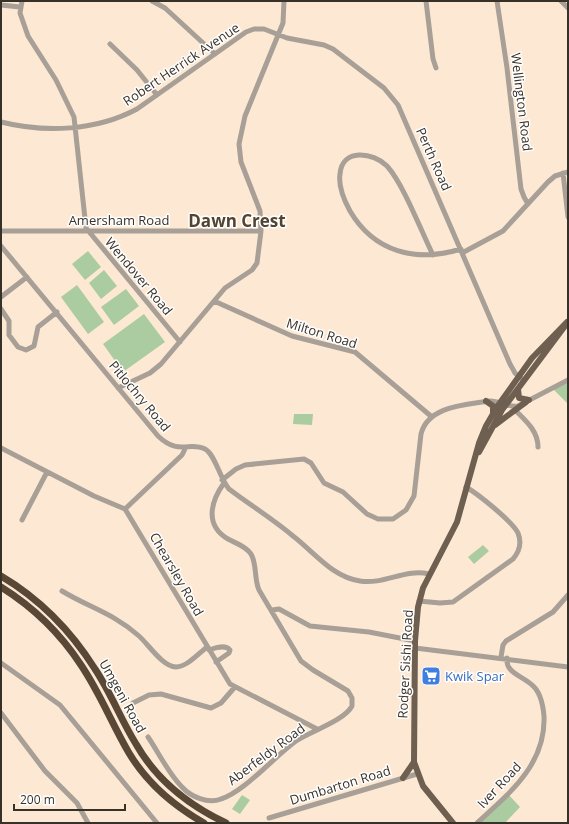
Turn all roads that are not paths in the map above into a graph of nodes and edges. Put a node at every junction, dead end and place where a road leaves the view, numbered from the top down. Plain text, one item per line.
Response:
1 (22, 1) edge
2 (152, 1) edge
3 (284, 1) edge
4 (426, 1) edge
5 (496, 1) edge
6 (561, 1) edge
7 (160, 3) edge
8 (1, 5) edge
9 (20, 7) junction
10 (568, 8) edge
11 (278, 34) junction
12 (110, 44) dead end
13 (215, 54) junction
14 (436, 68) dead end
15 (157, 95) junction
16 (1, 122) edge
17 (76, 127) junction
18 (566, 173) edge
19 (528, 204) junction
20 (568, 217) edge
21 (1, 231) edge
22 (87, 231) junction
23 (261, 231) junction
24 (2, 248) edge
25 (461, 251) junction
26 (432, 255) junction
27 (27, 277) junction
28 (1, 297) edge
29 (214, 301) junction
30 (1, 309) edge
31 (57, 312) junction
32 (568, 321) edge
33 (180, 342) junction
34 (519, 376) junction
35 (525, 380) junction
36 (568, 380) edge
37 (118, 388) junction
38 (518, 388) junction
39 (486, 401) junction
40 (528, 401) junction
41 (503, 404) junction
42 (516, 411) junction
43 (492, 414) junction
44 (432, 417) junction
45 (491, 428) junction
46 (538, 447) dead end
47 (1, 448) edge
48 (185, 448) junction
49 (476, 458) junction
50 (47, 472) junction
51 (223, 481) junction
52 (466, 487) junction
53 (125, 509) junction
54 (22, 520) dead end
55 (429, 574) junction
56 (1, 576) edge
57 (1, 587) edge
58 (62, 591) dead end
59 (568, 595) edge
60 (419, 601) junction
61 (272, 610) junction
62 (415, 644) junction
63 (208, 649) junction
64 (504, 658) junction
65 (216, 662) junction
66 (1, 663) edge
67 (568, 667) edge
68 (234, 688) junction
69 (133, 703) dead end
70 (1, 713) edge
71 (317, 729) junction
72 (148, 737) dead end
73 (414, 762) junction
74 (417, 774) junction
75 (403, 778) junction
76 (269, 818) dead end
77 (88, 823) edge
78 (158, 823) edge
79 (204, 823) edge
80 (226, 823) edge
81 (453, 823) edge
82 (477, 823) edge

1 - 9 street
2 - 7 street
3 - 11 street
4 - 14 street
5 - 19 street, Wellington Road
6 - 10 street
7 - 13 street
8 - 9 street
9 - 17 street
11 - 13 street, Robert Herrick Avenue
11 - 23 street
11 - 25 street, Perth Road
12 - 15 street
13 - 15 street, Robert Herrick Avenue
15 - 17 street, Robert Herrick Avenue
16 - 17 street, Robert Herrick Avenue
17 - 22 street
18 - 19 street
18 - 20 street
19 - 25 street
21 - 22 street, Amersham Road
22 - 23 street, Amersham Road
22 - 33 street, Wendover Road
23 - 29 street
24 - 27 street, Pitlochry Road
25 - 26 street
25 - 34 street, Perth Road
26 - 26 street
27 - 28 street
27 - 31 street, Pitlochry Road
29 - 33 street
29 - 44 street, Milton Road
30 - 31 street
31 - 37 street, Pitlochry Road
32 - 34 main road, Rodger Sishi Road
32 - 35 main road, Rodger Sishi Road
33 - 37 street
34 - 35 street, Perth Road
34 - 41 main road, Rodger Sishi Road
35 - 38 main road, Rodger Sishi Road
36 - 40 street, Aberfeldy Road
37 - 48 street, Pitlochry Road
38 - 40 main road
38 - 41 main road, Rodger Sishi Road
39 - 41 street, Aberfeldy Road
39 - 43 main road
39 - 44 street, Aberfeldy Road
40 - 41 street, Aberfeldy Road
40 - 42 main road
41 - 43 main road, Rodger Sishi Road
41 - 45 main road, Rodger Sishi Road
42 - 45 main road
42 - 46 street
43 - 49 main road, Rodger Sishi Road
44 - 51 street, Aberfeldy Road
45 - 49 main road, Rodger Sishi Road
47 - 50 street
48 - 51 street, Pitlochry Road
48 - 53 street
49 - 52 main road, Rodger Sishi Road
50 - 53 street
50 - 54 street
51 - 55 street, Pitlochry Road
51 - 61 street, Aberfeldy Road
52 - 55 main road, Rodger Sishi Road
52 - 60 street
53 - 63 street, Chearsley Road
55 - 60 main road, Rodger Sishi Road
56 - 80 highway, Umgeni Road
57 - 79 highway, Umgeni Road
58 - 63 street
59 - 64 street
60 - 62 main road, Rodger Sishi Road
61 - 62 street
61 - 71 street, Aberfeldy Road
62 - 64 street
62 - 73 main road, Rodger Sishi Road
63 - 65 street, Chearsley Road
63 - 65 street
64 - 67 street
64 - 82 street, Iver Road
65 - 68 street, Chearsley Road
66 - 78 street
68 - 69 street
68 - 71 street, Chearsley Road
70 - 77 street
71 - 72 street, Aberfeldy Road
73 - 74 main road, Rodger Sishi Road
73 - 75 main road
74 - 75 street, Dumbarton Road
74 - 81 main road, Rodger Sishi Road
75 - 76 street, Dumbarton Road

